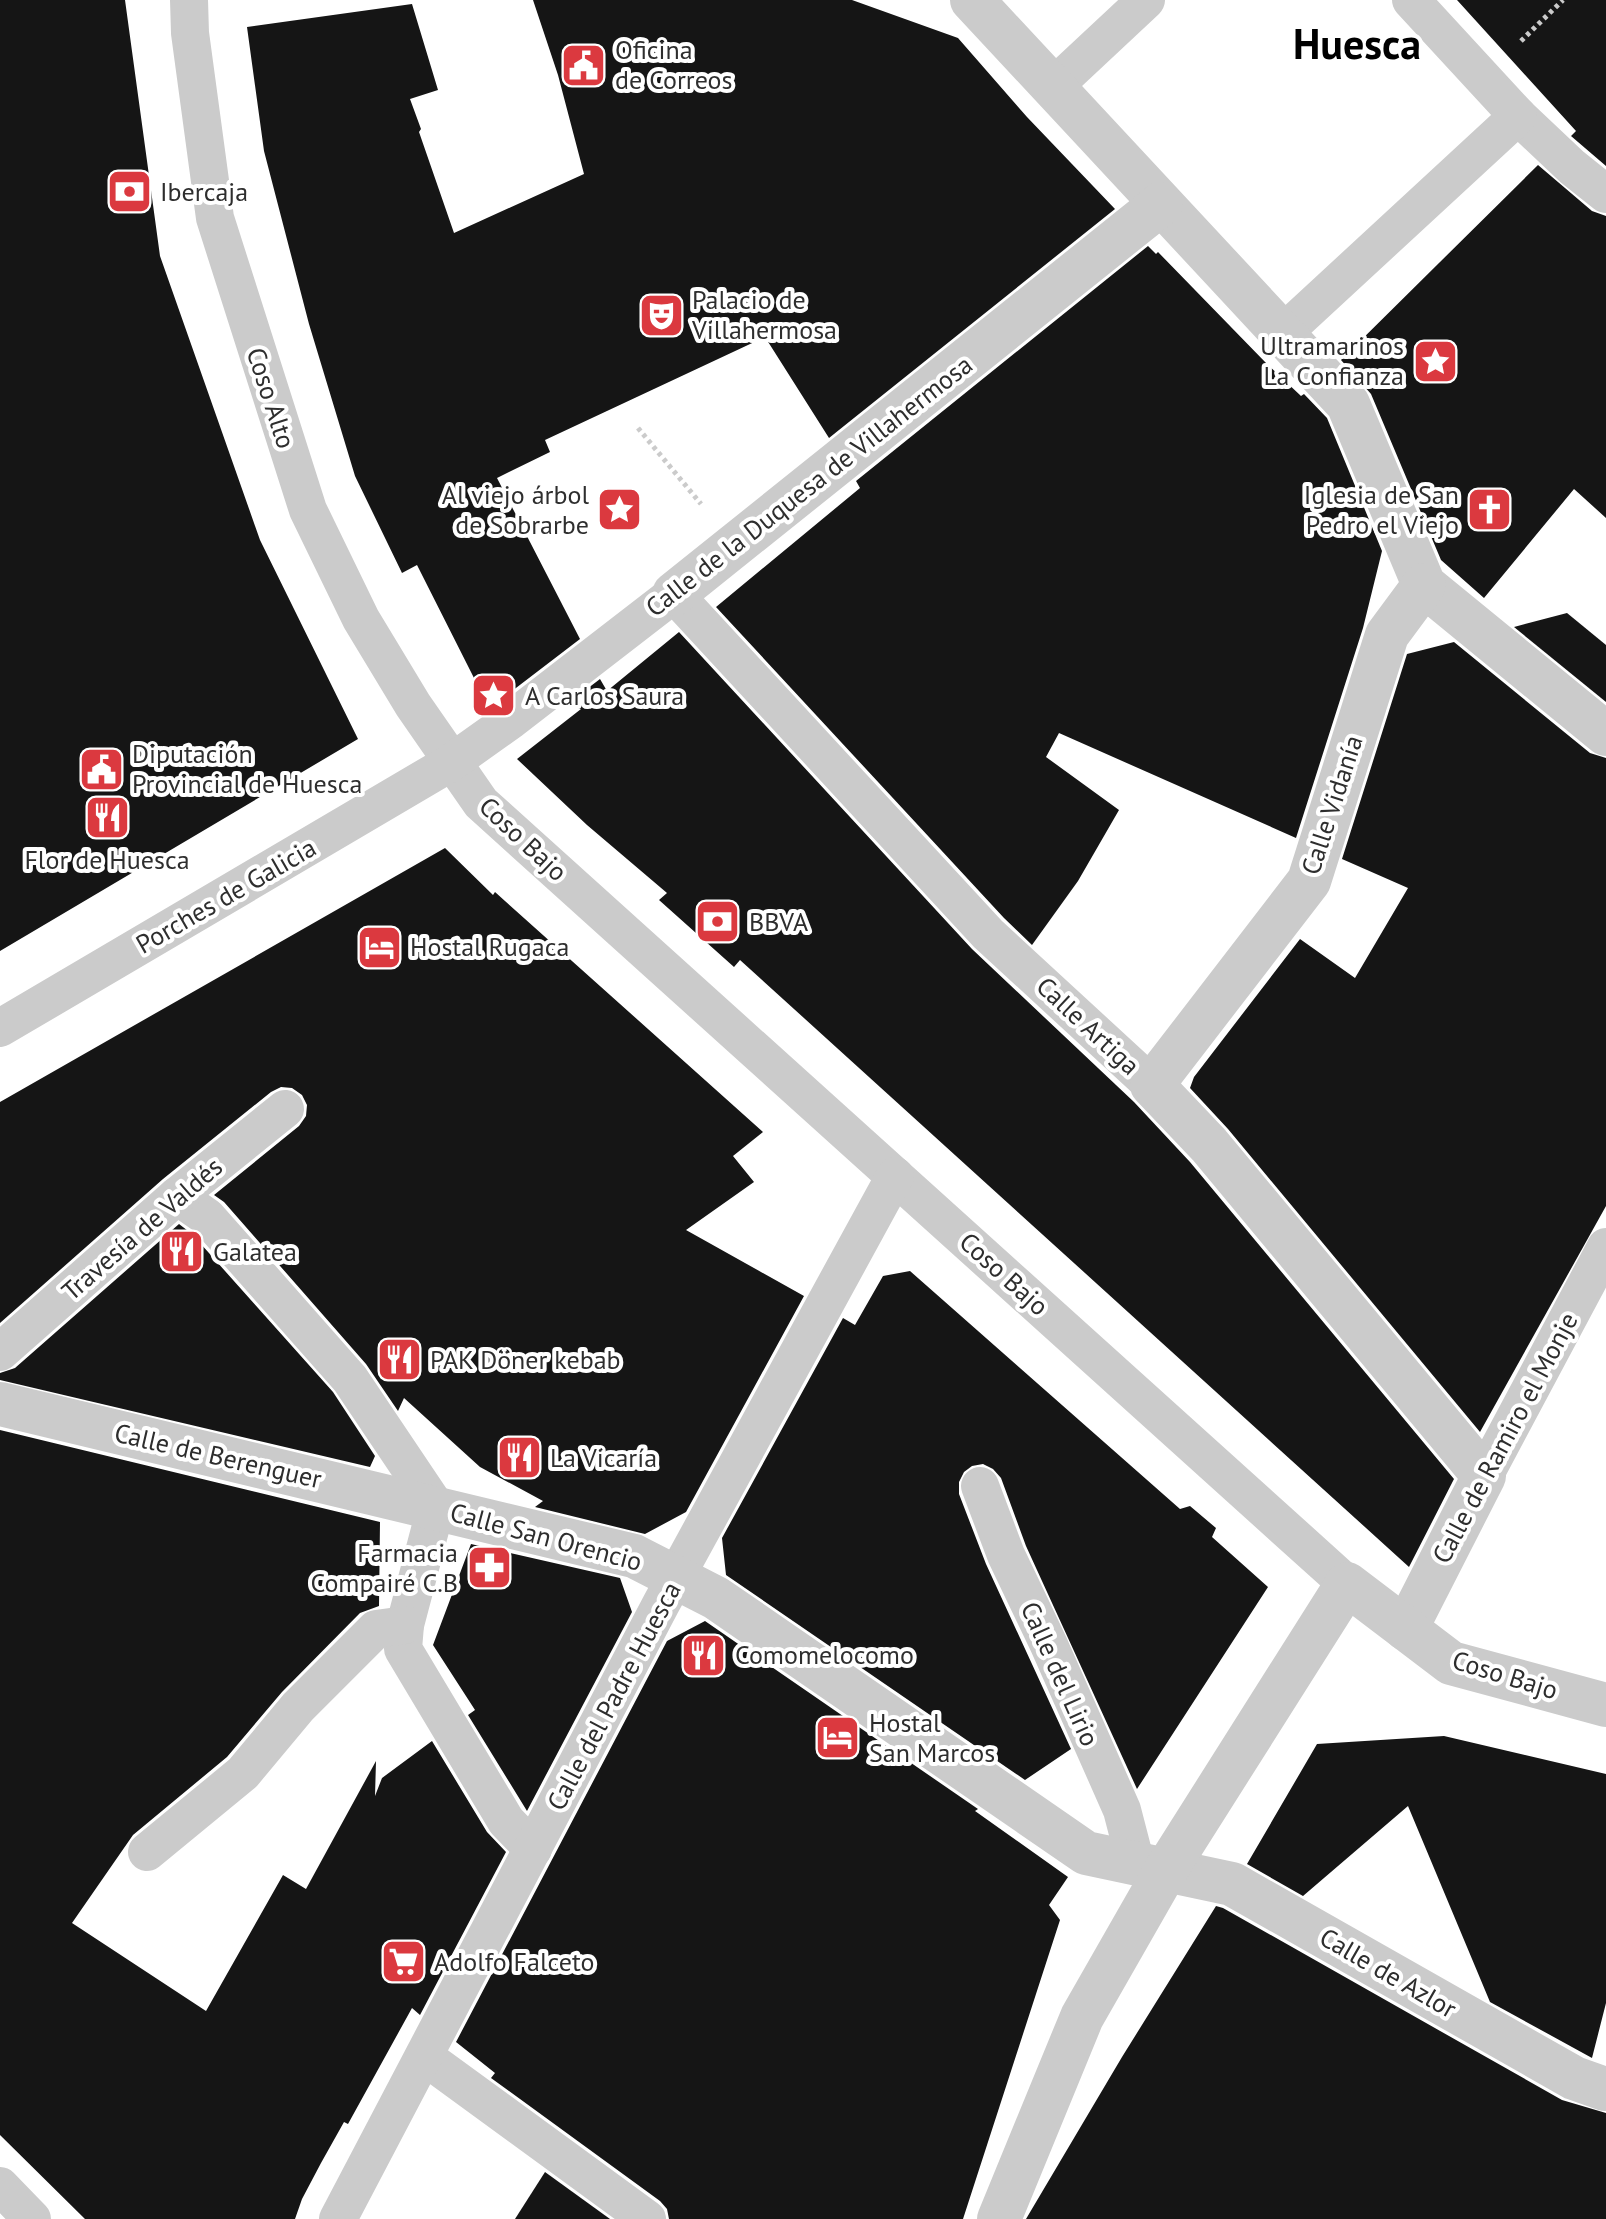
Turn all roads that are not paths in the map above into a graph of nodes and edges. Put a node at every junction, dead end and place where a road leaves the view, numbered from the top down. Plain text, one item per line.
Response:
1 (189, 0) edge
2 (1146, 0) edge
3 (1411, 0) edge
4 (986, 16) edge
5 (1053, 87) junction
6 (1518, 116) junction
7 (1606, 194) edge
8 (1161, 204) junction
9 (1282, 334) junction
10 (1424, 585) junction
11 (674, 594) junction
12 (1606, 734) edge
13 (452, 762) junction
14 (0, 1028) edge
15 (1152, 1085) junction
16 (285, 1109) dead end
17 (895, 1176) junction
18 (177, 1196) junction
19 (1606, 1247) edge
20 (0, 1352) edge
21 (0, 1404) edge
22 (1484, 1476) junction
23 (980, 1486) dead end
24 (436, 1507) junction
25 (676, 1577) junction
26 (1347, 1584) junction
27 (405, 1625) junction
28 (1406, 1629) junction
29 (1606, 1705) edge
30 (533, 1849) junction
31 (147, 1852) dead end
32 (1151, 1867) junction
33 (425, 2057) junction
34 (1605, 2089) edge
35 (0, 2186) edge
36 (32, 2219) edge
37 (338, 2219) edge
38 (647, 2219) edge
39 (999, 2219) edge

1 - 13 street, Coso Alto
2 - 5 street
3 - 6 street
4 - 5 street
5 - 8 street
6 - 7 street
6 - 9 street
8 - 9 street
8 - 11 street, Calle de la Duquesa de Villahermosa
9 - 10 street
10 - 12 street
10 - 15 street, Calle Vidanía
11 - 13 street, Calle de la Duquesa de Villahermosa
11 - 15 street, Calle Artiga
13 - 14 street, Porches de Galicia
13 - 17 street, Coso Bajo
15 - 22 street, Calle Artiga
16 - 18 street, Travesía de Valdés
17 - 25 street, Calle del Padre Huesca
17 - 26 street, Coso Bajo
18 - 20 street, Travesía de Valdés
18 - 24 street, Calle San Orencio
19 - 22 street, Calle de Ramiro el Monje
21 - 24 street, Calle de Berenguer
22 - 28 street, Calle de Ramiro el Monje
23 - 32 street, Calle del Lirio
24 - 25 street, Calle San Orencio
24 - 27 street
25 - 30 street, Calle del Padre Huesca
25 - 32 street, Calle San Orencio
26 - 28 street, Coso Bajo
26 - 32 street
27 - 30 street
27 - 31 street
28 - 29 street, Coso Bajo
30 - 33 street, Calle del Padre Huesca
32 - 34 street, Calle de Azlor
32 - 39 street
33 - 37 street, Calle del Padre Huesca
33 - 38 street
35 - 36 street

